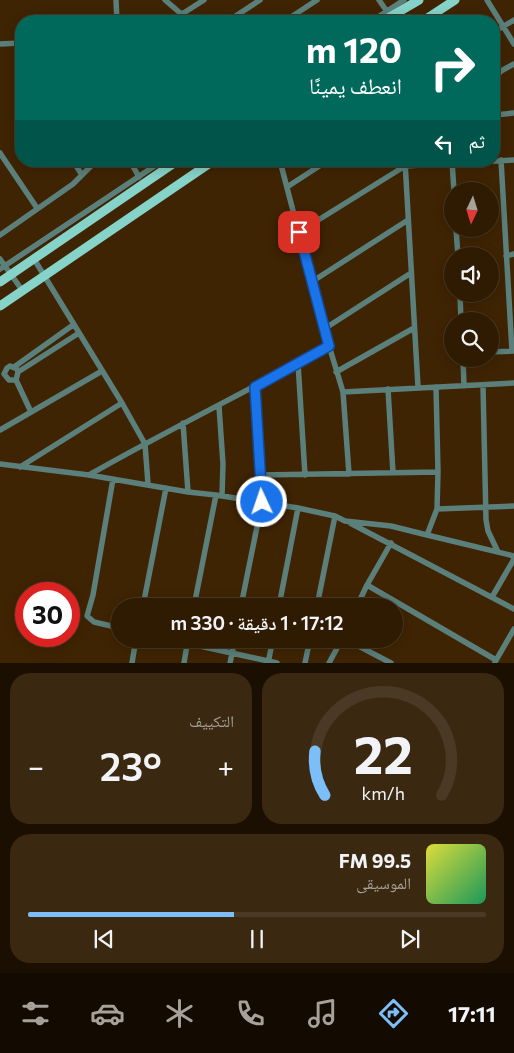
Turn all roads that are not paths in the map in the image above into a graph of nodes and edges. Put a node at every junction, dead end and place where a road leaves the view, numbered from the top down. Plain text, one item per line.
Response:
1 (116, 0) edge
2 (165, 0) edge
3 (204, 0) edge
4 (260, 0) edge
5 (317, 0) edge
6 (379, 0) edge
7 (404, 0) edge
8 (419, 0) edge
9 (455, 0) edge
10 (487, 0) edge
11 (182, 14) joint
12 (117, 15) edge
13 (237, 15) edge
14 (294, 15) edge
15 (386, 15) edge
16 (388, 15) edge
17 (389, 15) edge
18 (432, 15) edge
19 (496, 15) edge
20 (514, 20) edge
21 (500, 21) edge
22 (503, 26) junction
23 (500, 28) edge
24 (15, 43) edge
25 (0, 44) edge
26 (514, 44) edge
27 (514, 64) edge
28 (500, 72) edge
29 (514, 114) edge
30 (500, 115) edge
31 (0, 153) edge
32 (501, 160) joint
33 (514, 160) edge
34 (77, 167) edge
35 (90, 167) edge
36 (133, 167) edge
37 (153, 167) edge
38 (168, 167) edge
39 (204, 167) edge
40 (282, 167) edge
41 (318, 167) edge
42 (400, 167) edge
43 (405, 167) edge
44 (452, 167) edge
45 (82, 175) junction
46 (139, 177) junction
47 (453, 182) edge
48 (287, 187) junction
49 (37, 208) junction
50 (408, 220) junction
51 (299, 232) junction
52 (0, 235) edge
53 (514, 254) edge
54 (506, 256) junction
55 (0, 259) edge
56 (34, 259) junction
57 (2, 268) edge
58 (45, 274) junction
59 (411, 274) junction
60 (11, 275) junction
61 (313, 281) junction
62 (0, 282) edge
63 (22, 290) junction
64 (0, 306) edge
65 (73, 325) junction
66 (414, 328) junction
67 (324, 329) junction
68 (78, 333) junction
69 (329, 346) junction
70 (513, 351) edge
71 (499, 352) edge
72 (298, 363) junction
73 (14, 367) junction
74 (463, 367) edge
75 (102, 371) junction
76 (18, 372) junction
77 (336, 372) junction
78 (16, 380) junction
79 (514, 383) edge
80 (464, 386) junction
81 (483, 386) junction
82 (255, 387) junction
83 (418, 387) junction
84 (436, 387) junction
85 (388, 389) junction
86 (343, 392) junction
87 (122, 403) junction
88 (219, 406) junction
89 (31, 412) junction
90 (183, 424) junction
91 (0, 430) edge
92 (145, 444) junction
93 (0, 464) edge
94 (19, 468) junction
95 (438, 472) junction
96 (393, 473) junction
97 (349, 474) junction
98 (89, 475) junction
99 (305, 475) junction
100 (261, 476) junction
101 (113, 479) junction
102 (148, 484) junction
103 (166, 488) junction
104 (188, 492) junction
105 (216, 495) junction
106 (222, 496) junction
107 (262, 502) junction
108 (514, 506) edge
109 (298, 508) junction
110 (486, 508) junction
111 (437, 509) junction
112 (335, 516) junction
113 (345, 521) junction
114 (428, 535) junction
115 (391, 543) junction
116 (498, 552) junction
117 (514, 558) edge
118 (367, 586) junction
119 (492, 597) junction
120 (145, 598) edge
121 (196, 598) edge
122 (243, 598) edge
123 (281, 598) edge
124 (318, 598) edge
125 (361, 598) edge
126 (514, 609) edge
127 (111, 626) edge
128 (514, 629) edge
129 (134, 648) edge
130 (187, 648) edge
131 (214, 648) edge
132 (233, 648) edge
133 (271, 648) edge
134 (308, 648) edge
135 (338, 648) edge
136 (361, 648) edge
137 (232, 653) junction
138 (495, 661) edge
139 (268, 662) edge
140 (132, 663) edge
141 (184, 663) edge
142 (230, 663) edge
143 (277, 663) edge
144 (305, 663) edge
145 (329, 663) edge
146 (390, 663) edge

1 - 12 street
2 - 11 street
3 - 11 street
4 - 13 street
5 - 14 street
6 - 15 street
7 - 16 street
8 - 17 main road
9 - 18 main road
10 - 19 street
20 - 22 street
21 - 22 street
22 - 23 street
22 - 26 street
24 - 25 street
27 - 28 street
29 - 30 street
31 - 49 street
32 - 33 street
32 - 54 street
34 - 45 street
35 - 45 street
36 - 46 street
37 - 46 street
38 - 56 main road
39 - 58 main road
40 - 48 street
41 - 48 street
42 - 51 street
43 - 50 street
44 - 47 street
45 - 49 street
46 - 57 street
48 - 51 street
49 - 52 street
50 - 59 street
50 - 61 street
51 - 61 street
53 - 54 street
54 - 70 street
55 - 57 street
56 - 58 street
56 - 60 main road
57 - 60 street
58 - 63 main road
58 - 65 street
59 - 66 street
59 - 67 street
60 - 62 main road
60 - 63 street
61 - 67 street
63 - 64 main road
65 - 68 street
65 - 73 street
66 - 77 street
66 - 83 street
67 - 69 street
68 - 75 street
68 - 76 street
69 - 72 street
69 - 77 street
70 - 71 street
72 - 82 street
72 - 99 street
73 - 76 street
73 - 78 street
74 - 80 street
75 - 87 street
75 - 89 street
76 - 78 street
77 - 86 street
78 - 89 street
79 - 81 street
80 - 81 street
80 - 84 street
81 - 110 street
82 - 88 street
82 - 100 street
83 - 84 street
83 - 85 street
84 - 95 street
85 - 86 street
85 - 96 street
86 - 97 street
87 - 92 street
87 - 94 street
88 - 90 street
88 - 106 street
89 - 91 street
90 - 92 street
90 - 104 street
92 - 98 street
92 - 102 street
93 - 94 street
94 - 98 street
95 - 96 street
95 - 111 street
96 - 97 street
97 - 99 street
98 - 101 street
99 - 100 street
100 - 107 street
101 - 102 street
101 - 127 street
102 - 103 street
103 - 104 street
103 - 120 street
104 - 105 street
105 - 106 street
105 - 121 street
106 - 107 street
107 - 109 street
107 - 122 street
108 - 110 street
109 - 112 street
109 - 123 street
110 - 111 street
110 - 116 street
111 - 114 street
112 - 113 street
112 - 124 street
113 - 114 street
113 - 115 street
114 - 116 street
115 - 118 street
115 - 119 street
116 - 117 street
117 - 119 street
118 - 125 street
118 - 138 street
119 - 126 street
128 - 138 street
129 - 140 street
130 - 141 street
131 - 137 street
132 - 137 street
133 - 139 street
134 - 144 street
135 - 145 street
136 - 146 street
137 - 139 street
137 - 142 street
139 - 143 street

